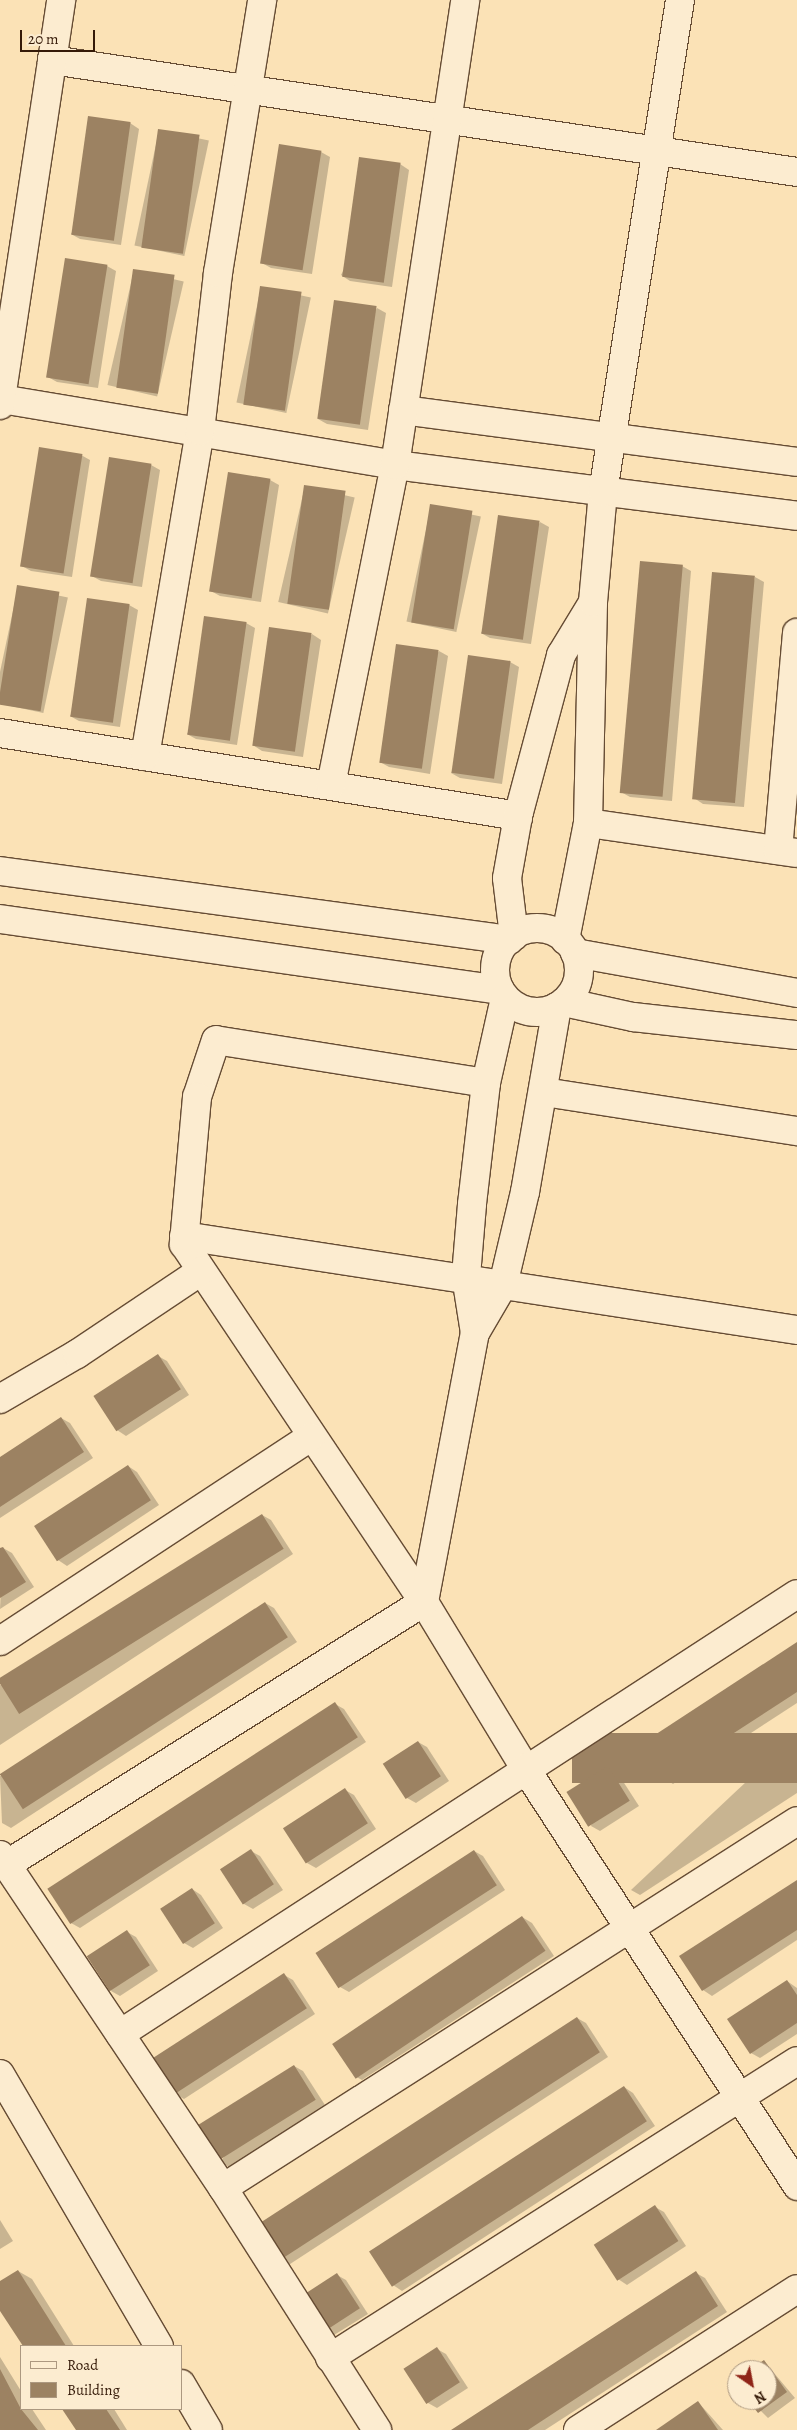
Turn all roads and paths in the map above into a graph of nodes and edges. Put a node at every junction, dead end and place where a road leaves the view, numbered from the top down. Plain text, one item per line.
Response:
1 (61, 0) edge
2 (262, 0) edge
3 (465, 0) edge
4 (680, 0) edge
5 (52, 60) junction
6 (249, 92) junction
7 (448, 119) junction
8 (657, 150) junction
9 (797, 172) edge
10 (0, 402) edge
11 (403, 410) junction
12 (200, 431) junction
13 (612, 436) junction
14 (797, 462) edge
15 (395, 465) junction
16 (603, 492) junction
17 (797, 516) edge
18 (593, 602) junction
19 (796, 651) edge
20 (0, 733) edge
21 (146, 756) junction
22 (331, 785) junction
23 (518, 816) junction
24 (588, 823) junction
25 (788, 852) edge
26 (0, 871) edge
27 (0, 919) edge
28 (511, 938) junction
29 (570, 947) junction
30 (797, 993) edge
31 (503, 994) junction
32 (561, 1005) junction
33 (797, 1035) edge
34 (486, 1083) junction
35 (544, 1092) junction
36 (797, 1131) edge
37 (184, 1236) junction
38 (200, 1271) junction
39 (466, 1276) junction
40 (503, 1285) junction
41 (797, 1330) edge
42 (475, 1333) junction
43 (0, 1398) edge
44 (310, 1437) junction
45 (797, 1594) edge
46 (424, 1602) junction
47 (0, 1641) edge
48 (525, 1768) junction
49 (797, 1821) edge
50 (3, 1860) edge
51 (629, 1926) junction
52 (120, 2034) junction
53 (797, 2061) edge
54 (0, 2074) edge
55 (739, 2097) junction
56 (797, 2186) edge
57 (223, 2188) junction
58 (797, 2289) edge
59 (158, 2345) edge
60 (330, 2358) junction
61 (182, 2386) edge
62 (208, 2430) edge
63 (377, 2430) edge
64 (578, 2430) edge

1 - 5 street
2 - 6 street
3 - 7 street
4 - 8 street
5 - 6 street
5 - 10 street
6 - 7 street
6 - 12 street
7 - 8 street
7 - 11 street
8 - 9 street
8 - 13 street
10 - 12 street
11 - 13 street
11 - 15 street
12 - 15 street
12 - 21 street
13 - 14 street
13 - 16 street
15 - 16 street
15 - 22 street
16 - 17 street
16 - 18 street
18 - 23 street
18 - 24 street
19 - 25 street
20 - 21 street
21 - 22 street
22 - 23 street
23 - 28 street
24 - 25 street
24 - 29 street
26 - 28 street
27 - 31 street
28 - 29 street
28 - 31 street
29 - 30 street
29 - 32 street
31 - 32 street
31 - 34 street
32 - 33 street
32 - 35 street
34 - 37 street
34 - 39 street
35 - 36 street
35 - 40 street
37 - 38 street
37 - 39 street
38 - 43 street
38 - 44 street
39 - 40 street
39 - 42 street
40 - 41 street
40 - 42 street
42 - 46 street
44 - 46 street
44 - 47 street
45 - 48 street
46 - 48 street
46 - 50 street
48 - 51 street
48 - 52 street
49 - 51 street
50 - 52 street
51 - 55 street
51 - 57 street
52 - 57 street
53 - 55 street
54 - 59 street
55 - 56 street
55 - 60 street
57 - 60 street
58 - 64 street
60 - 63 street
61 - 62 street

